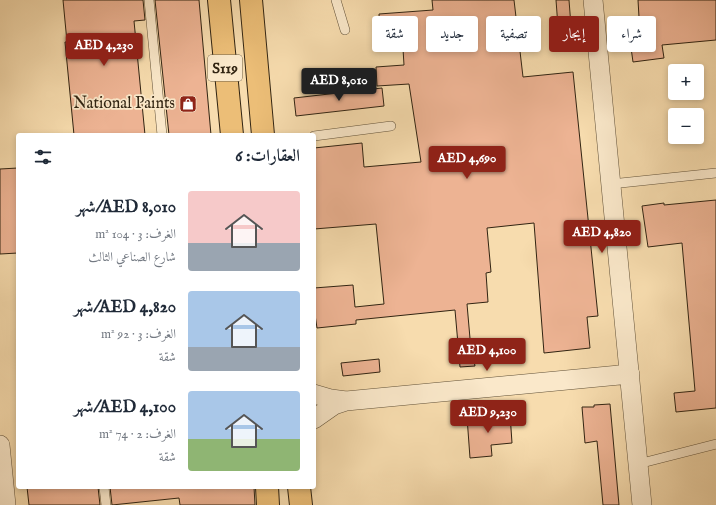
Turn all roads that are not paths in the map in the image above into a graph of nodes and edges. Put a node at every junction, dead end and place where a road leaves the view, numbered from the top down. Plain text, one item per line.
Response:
1 (149, 0) edge
2 (219, 0) edge
3 (251, 0) edge
4 (336, 0) edge
5 (592, 0) edge
6 (345, 30) dead end
7 (391, 126) dead end
8 (162, 133) edge
9 (232, 133) edge
10 (263, 133) edge
11 (316, 136) edge
12 (716, 173) edge
13 (611, 184) junction
14 (630, 374) junction
15 (316, 395) edge
16 (346, 401) junction
17 (316, 418) edge
18 (716, 444) edge
19 (0, 454) edge
20 (638, 464) junction
21 (104, 489) edge
22 (267, 489) edge
23 (299, 489) edge
24 (6, 505) edge
25 (106, 505) edge
26 (268, 505) edge
27 (301, 505) edge
28 (642, 505) edge

1 - 8 lane
2 - 9 main road, S119
3 - 10 main road, S119
4 - 6 lane
5 - 13 street
7 - 11 lane
12 - 13 lane
13 - 14 street
14 - 16 street
14 - 20 street
15 - 16 street
16 - 17 street
18 - 20 lane
19 - 24 street
20 - 28 street
21 - 25 lane
22 - 26 main road
23 - 27 main road

